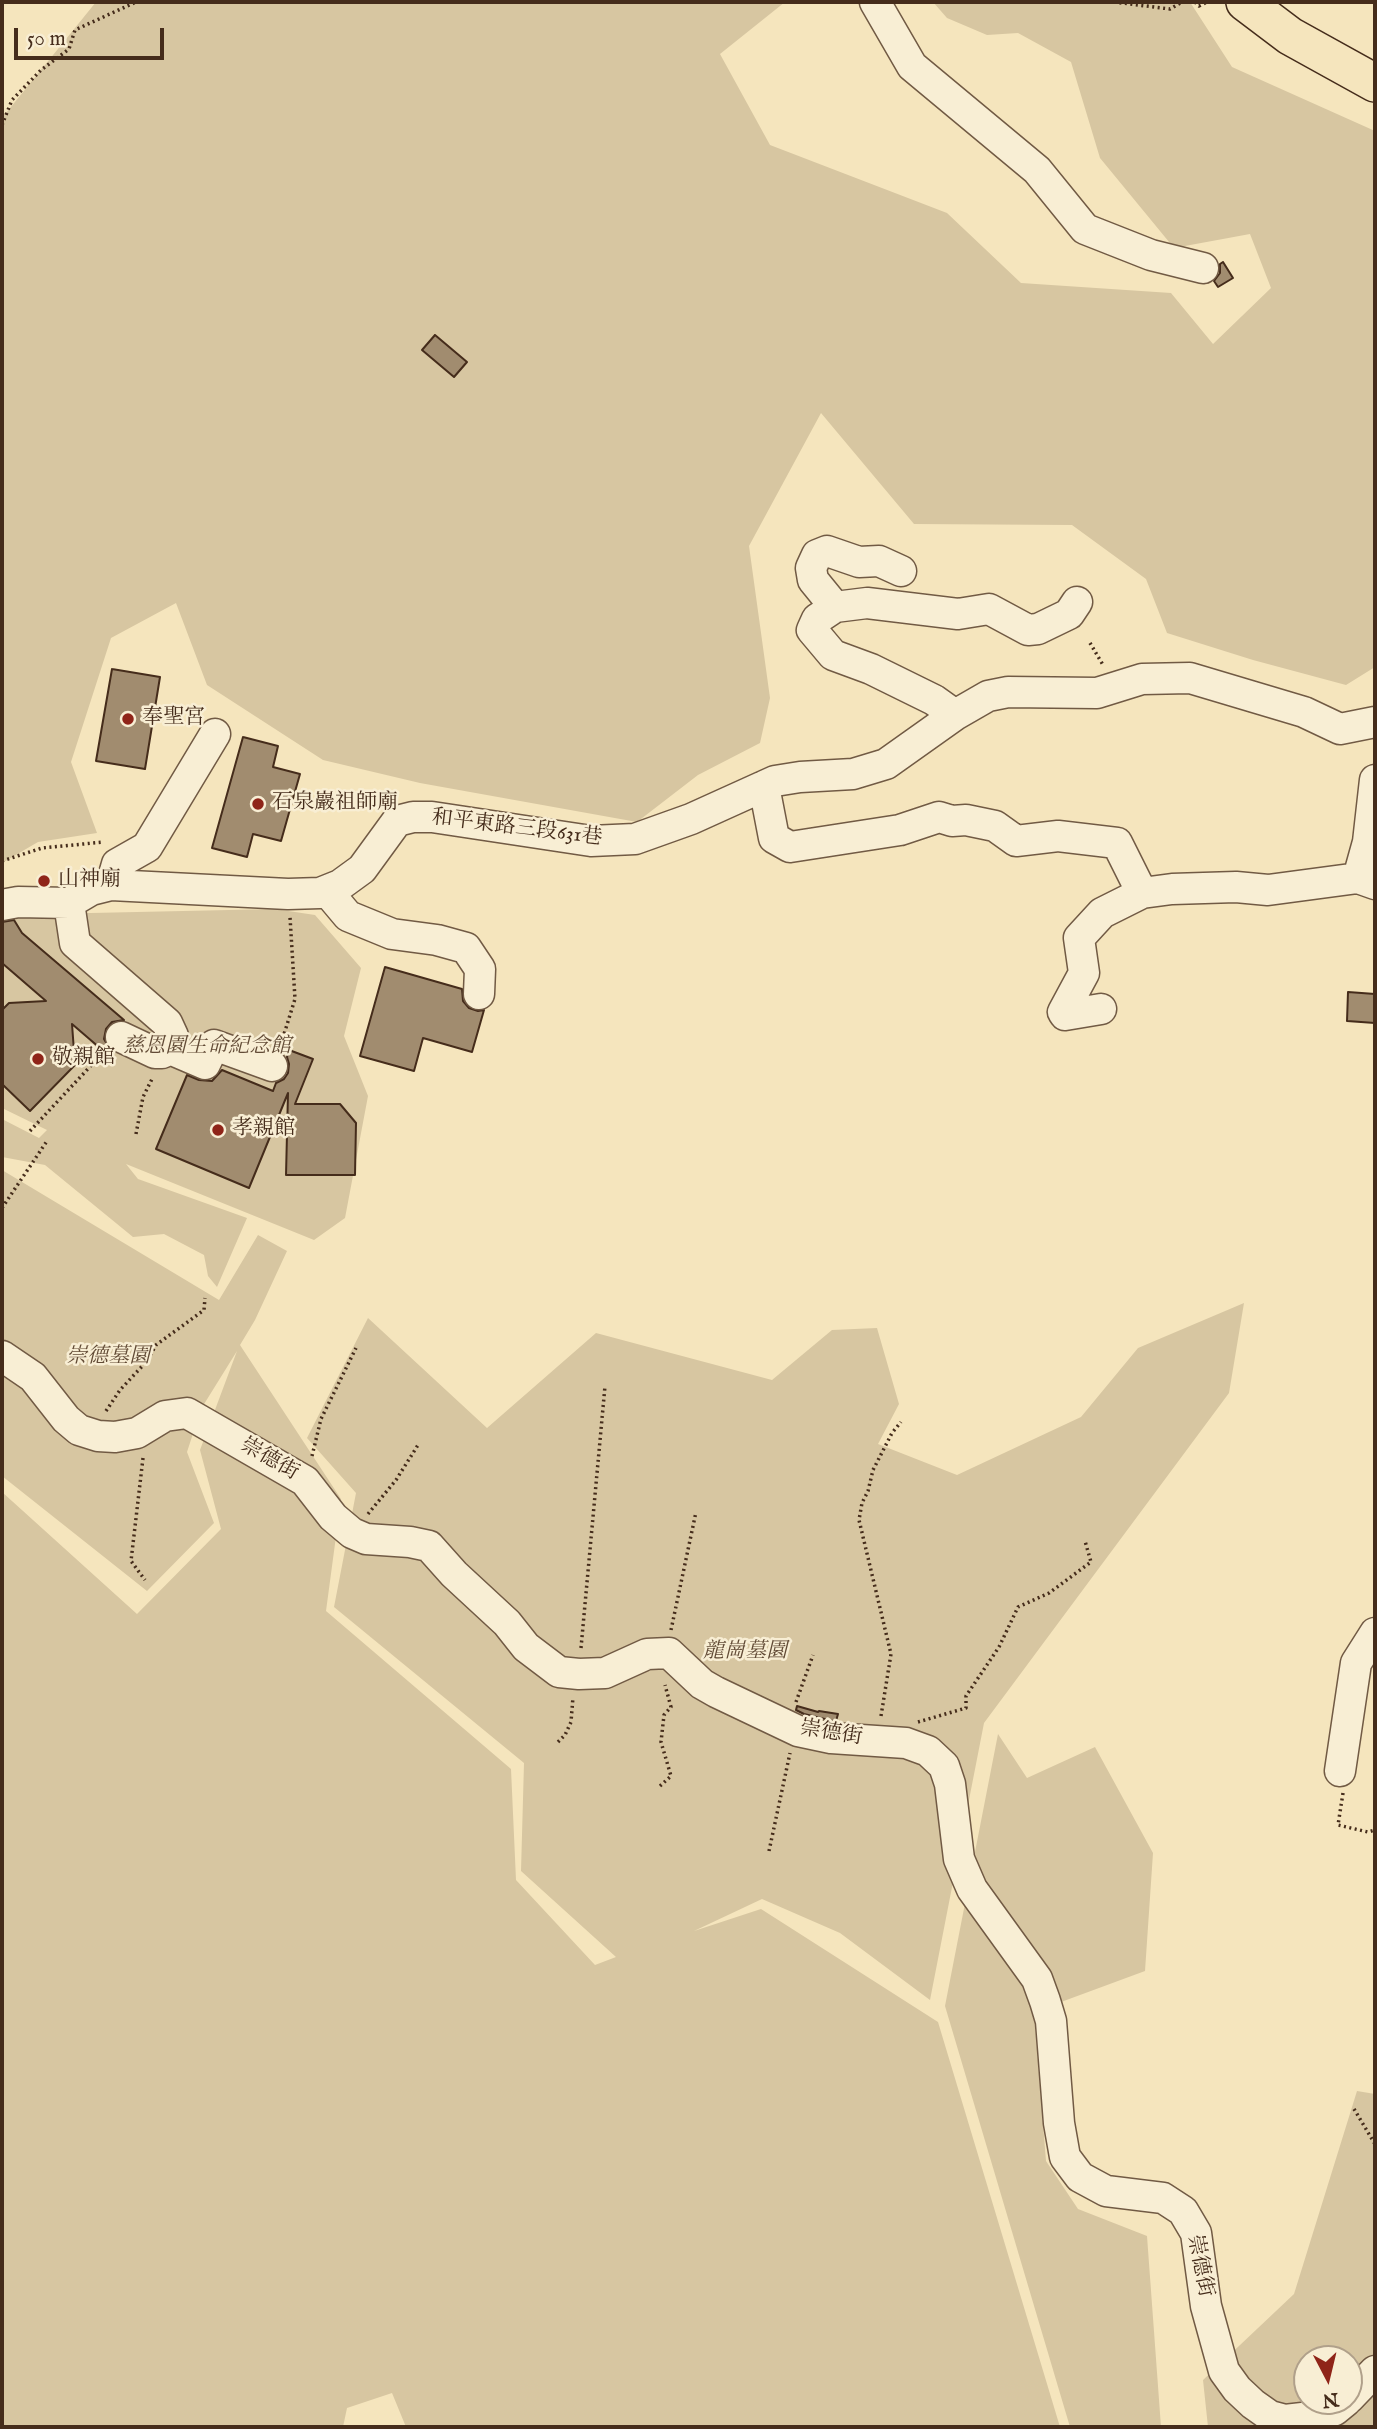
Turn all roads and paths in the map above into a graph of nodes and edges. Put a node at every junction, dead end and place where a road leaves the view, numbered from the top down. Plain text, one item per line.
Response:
1 (136, 2) edge
2 (875, 2) edge
3 (1114, 2) edge
4 (1182, 2) edge
5 (1195, 2) edge
6 (1207, 2) edge
7 (1245, 2) edge
8 (1375, 83) edge
9 (2, 125) edge
10 (1203, 268) dead end
11 (901, 571) dead end
12 (1077, 602) dead end
13 (835, 607) junction
14 (955, 715) junction
15 (1375, 722) edge
16 (215, 734) dead end
17 (1375, 780) edge
18 (764, 786) junction
19 (2, 861) edge
20 (114, 874) junction
21 (1367, 881) edge
22 (327, 891) junction
23 (1142, 893) junction
24 (288, 894) junction
25 (69, 904) junction
26 (2, 905) edge
27 (479, 994) dead end
28 (1101, 1009) dead end
29 (121, 1037) dead end
30 (92, 1049) dead end
31 (163, 1060) junction
32 (272, 1066) joint
33 (30, 1130) dead end
34 (136, 1134) dead end
35 (47, 1141) dead end
36 (2, 1209) edge
37 (205, 1298) dead end
38 (356, 1348) dead end
39 (2, 1356) edge
40 (605, 1386) dead end
41 (901, 1422) dead end
42 (137, 1433) junction
43 (98, 1436) junction
44 (418, 1445) dead end
45 (305, 1481) junction
46 (696, 1512) dead end
47 (352, 1533) junction
48 (1085, 1541) dead end
49 (145, 1580) dead end
50 (1375, 1633) edge
51 (670, 1643) junction
52 (813, 1655) dead end
53 (576, 1685) junction
54 (916, 1722) dead end
55 (879, 1725) dead end
56 (792, 1729) junction
57 (558, 1742) dead end
58 (1339, 1771) joint
59 (660, 1786) dead end
60 (1375, 1830) edge
61 (769, 1851) dead end
62 (1354, 2109) dead end
63 (1375, 2144) edge
64 (1322, 2415) edge

1 - 9 path
2 - 10 street
3 - 4 path
5 - 6 path
7 - 8 main road
11 - 13 street
12 - 13 street
13 - 14 street
14 - 15 street, 和平東路三段631巷
14 - 18 street, 和平東路三段631巷
16 - 20 street
17 - 21 street
18 - 22 street, 和平東路三段631巷
18 - 23 street
19 - 20 path
20 - 24 street, 和平東路三段631巷
20 - 25 street, 和平東路三段631巷
21 - 23 street
22 - 24 street, 和平東路三段631巷
22 - 27 street
23 - 28 street
24 - 32 path
25 - 26 street
25 - 31 street
29 - 31 street
30 - 33 path
31 - 32 street
31 - 34 path
35 - 36 path
37 - 43 path
38 - 45 path
39 - 43 street
40 - 53 path
41 - 55 path
42 - 43 street, 崇德街
42 - 45 street, 崇德街
42 - 49 path
44 - 47 path
45 - 47 street, 崇德街
46 - 51 path
47 - 53 street
48 - 54 path
50 - 58 street
51 - 53 street
51 - 56 street, 崇德街
51 - 59 path
52 - 56 path
53 - 57 path
56 - 61 path
56 - 64 street, 崇德街
58 - 60 path
62 - 63 path

